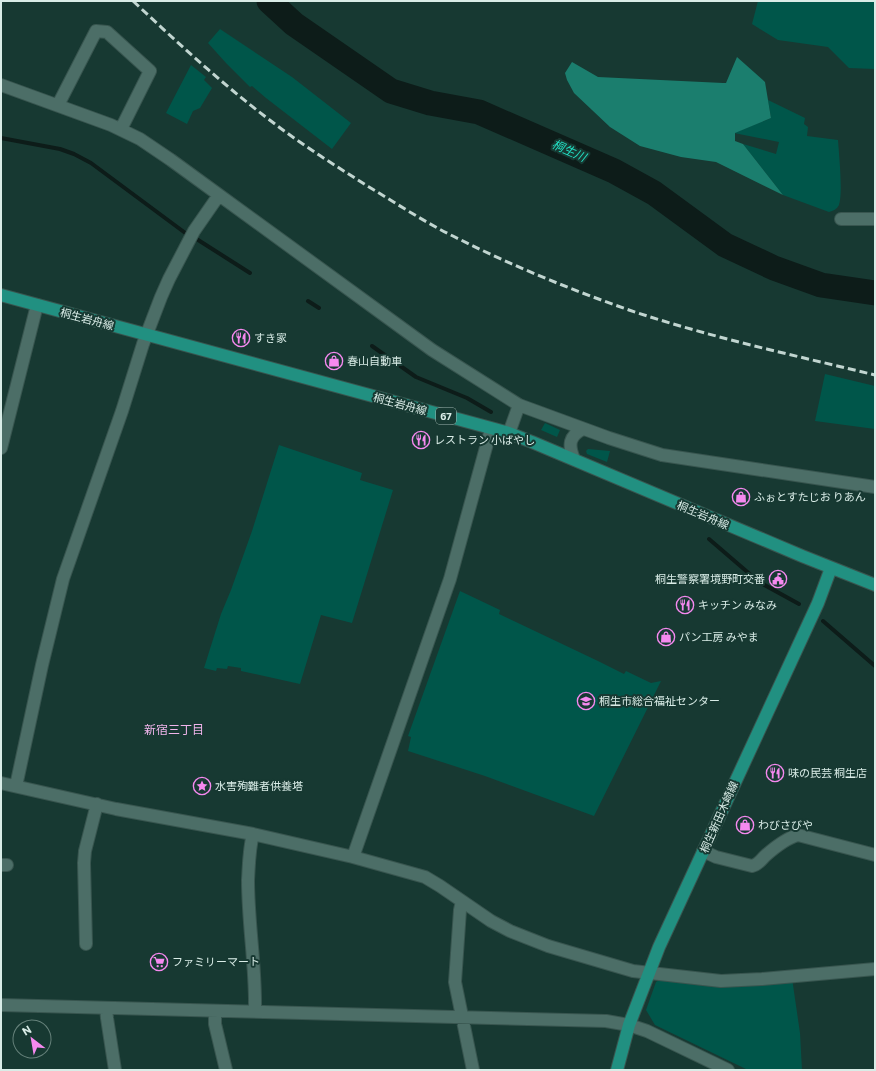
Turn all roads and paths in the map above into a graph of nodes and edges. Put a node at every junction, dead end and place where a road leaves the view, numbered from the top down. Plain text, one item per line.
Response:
1 (1, 85) edge
2 (58, 105) junction
3 (122, 129) junction
4 (219, 195) junction
5 (841, 219) dead end
6 (875, 219) edge
7 (1, 295) edge
8 (37, 305) junction
9 (146, 335) junction
10 (519, 405) junction
11 (490, 429) junction
12 (584, 429) junction
13 (509, 433) junction
14 (1, 448) edge
15 (574, 459) junction
16 (875, 486) edge
17 (831, 568) junction
18 (875, 585) edge
19 (1, 783) edge
20 (16, 786) junction
21 (97, 804) junction
22 (253, 834) junction
23 (703, 851) junction
24 (875, 855) edge
25 (353, 857) junction
26 (462, 901) junction
27 (86, 944) dead end
28 (875, 969) edge
29 (648, 973) junction
30 (1, 1005) edge
31 (106, 1008) junction
32 (215, 1011) junction
33 (255, 1011) junction
34 (461, 1016) junction
35 (629, 1025) junction
36 (115, 1070) edge
37 (226, 1070) edge
38 (473, 1070) edge
39 (617, 1070) edge
40 (728, 1070) edge

1 - 2 street
2 - 3 street
2 - 3 street
3 - 4 street
4 - 9 street
4 - 10 street
5 - 6 street
7 - 8 main road, 桐生岩舟線 / 67
8 - 9 main road, 桐生岩舟線 / 67
8 - 14 street
9 - 11 main road, 桐生岩舟線 / 67
9 - 20 street
10 - 12 street
10 - 13 street
11 - 13 main road, 桐生岩舟線 / 67
11 - 25 street
12 - 15 street
12 - 16 street
13 - 15 main road, 桐生岩舟線 / 67
15 - 17 main road, 桐生岩舟線 / 67
17 - 18 main road, 桐生岩舟線 / 67
17 - 23 main road, 桐生新田木崎線
19 - 20 street
20 - 21 street
21 - 22 street
21 - 27 street
22 - 25 street
22 - 33 street
23 - 24 street
23 - 29 main road, 桐生新田木崎線
25 - 26 street
26 - 29 street
26 - 34 street
28 - 29 street
29 - 35 main road, 桐生新田木崎線
30 - 31 street
31 - 32 street
31 - 36 street
32 - 33 street
32 - 37 street
33 - 34 street
34 - 35 street
34 - 38 street
35 - 39 main road, 桐生新田木崎線
35 - 40 street

